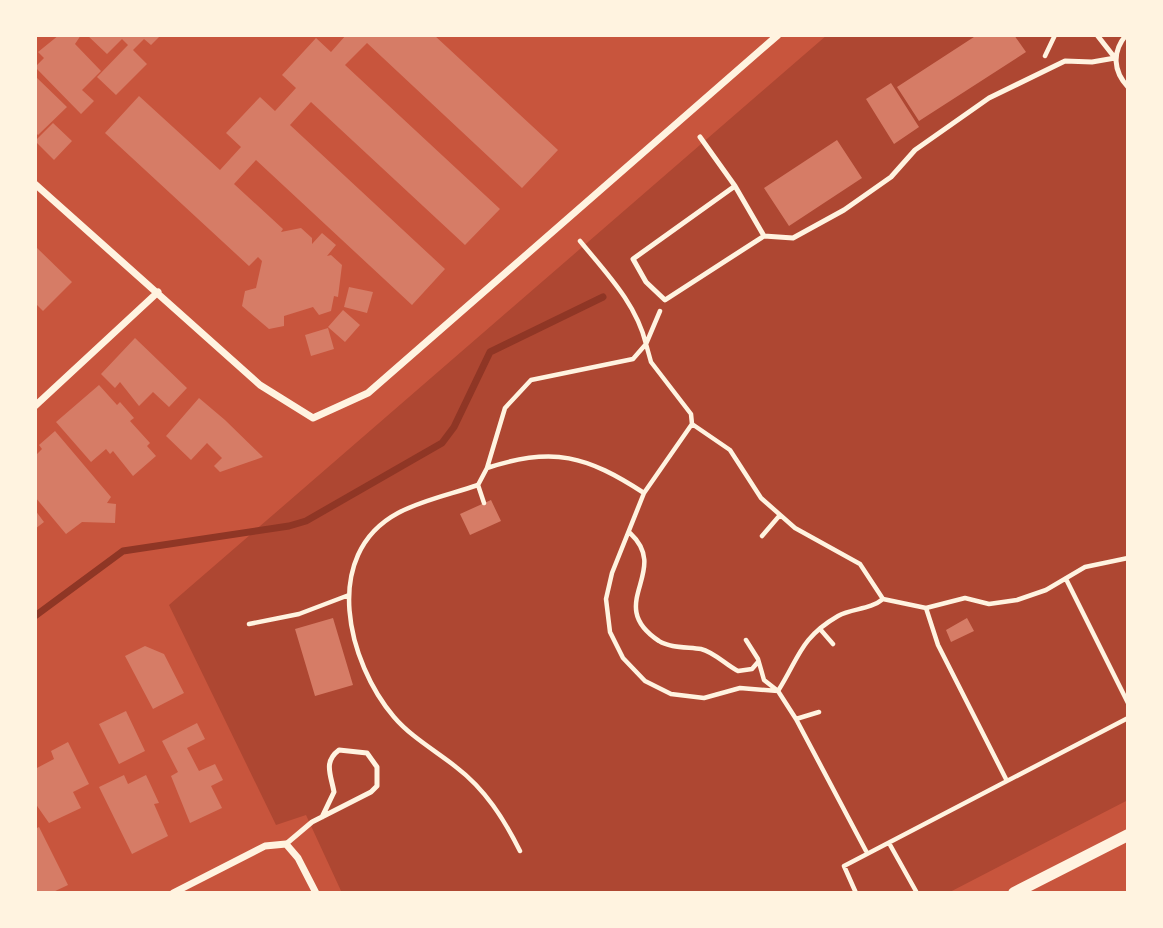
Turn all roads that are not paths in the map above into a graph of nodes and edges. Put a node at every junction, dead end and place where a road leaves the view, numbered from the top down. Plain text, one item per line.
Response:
1 (778, 35) edge
2 (1097, 35) edge
3 (1126, 35) edge
4 (1115, 58) junction
5 (1128, 87) edge
6 (700, 137) dead end
7 (35, 184) edge
8 (736, 186) junction
9 (764, 236) junction
10 (158, 292) junction
11 (35, 406) edge
12 (321, 817) junction
13 (1128, 835) edge
14 (286, 844) junction
15 (173, 893) edge
16 (316, 893) edge
17 (1014, 893) edge

1 - 10 street
2 - 4 lane
3 - 4 lane
4 - 5 lane
4 - 9 lane
6 - 8 lane
7 - 10 street
8 - 9 lane
8 - 9 lane
10 - 11 street
12 - 12 lane
12 - 14 lane
13 - 17 street
14 - 15 street
14 - 16 street

